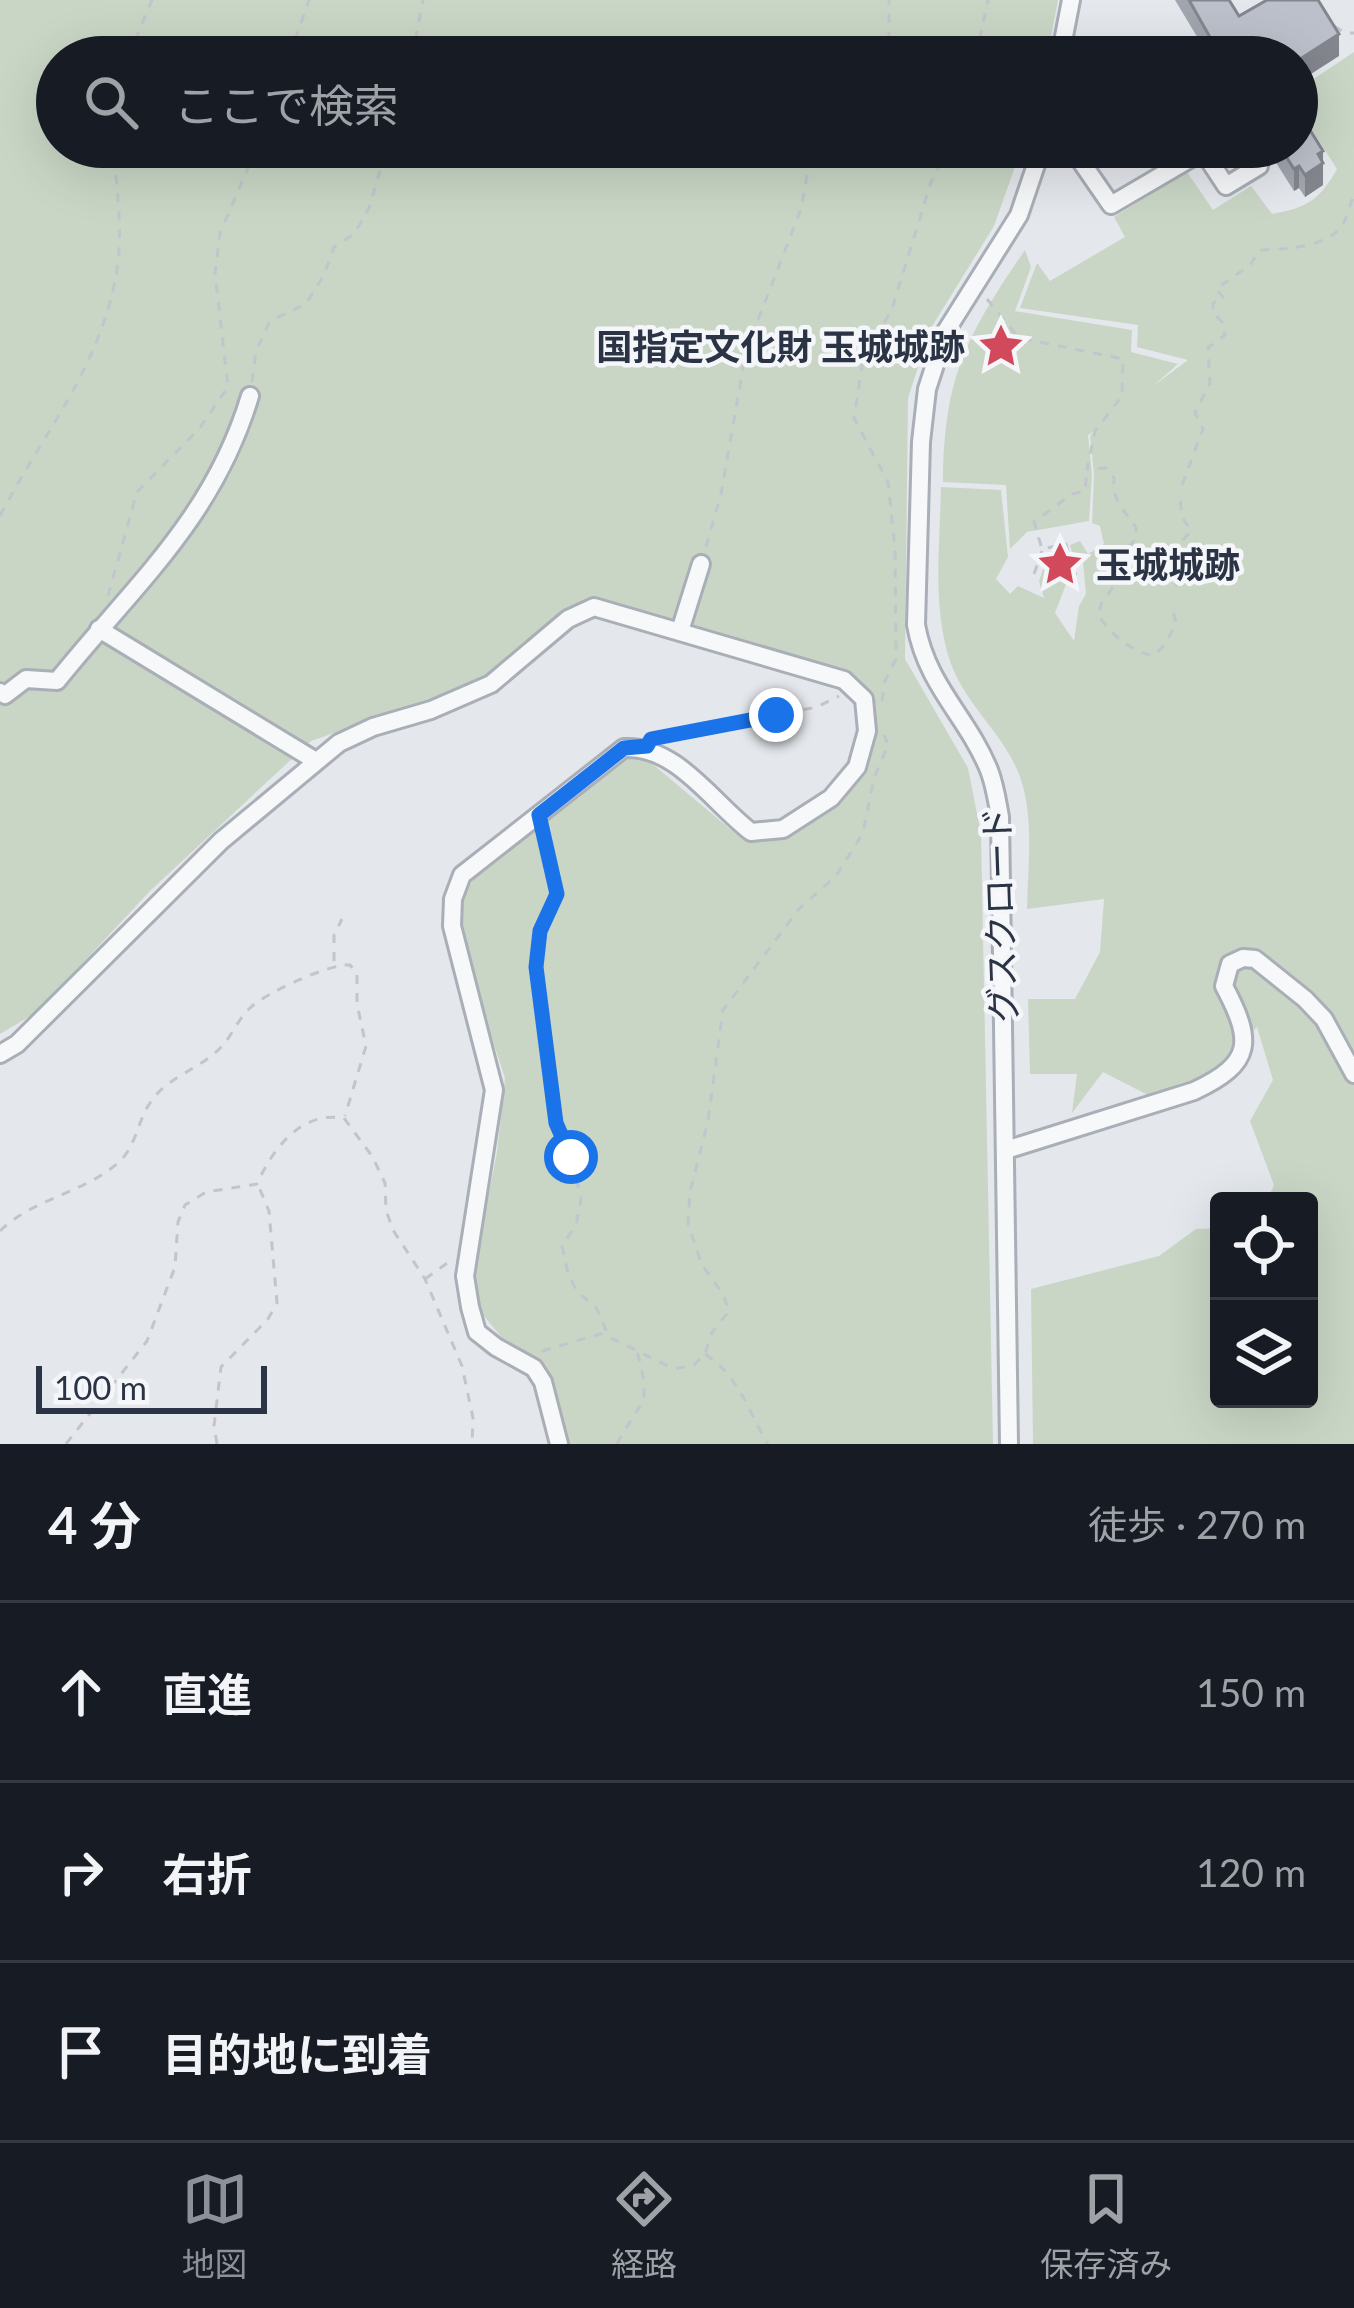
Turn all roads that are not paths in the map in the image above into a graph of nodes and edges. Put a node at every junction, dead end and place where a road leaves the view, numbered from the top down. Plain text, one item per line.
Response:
1 (1071, 0) edge
2 (1064, 36) edge
3 (1035, 168) edge
4 (1086, 168) edge
5 (1174, 168) edge
6 (1217, 168) edge
7 (1256, 168) edge
8 (250, 396) road end
9 (701, 565) road end
10 (104, 624) junction
11 (680, 631) junction
12 (0, 692) edge
13 (316, 761) junction
14 (0, 1054) edge
15 (1354, 1074) edge
16 (1006, 1150) junction
17 (559, 1444) edge
18 (1009, 1444) edge

1 - 2 street
3 - 16 street, グスクロード
4 - 5 street
6 - 7 street
8 - 10 street
9 - 11 street
10 - 12 street
10 - 13 street
11 - 13 street
11 - 17 street
13 - 14 street
15 - 16 street
16 - 18 street, グスクロード

